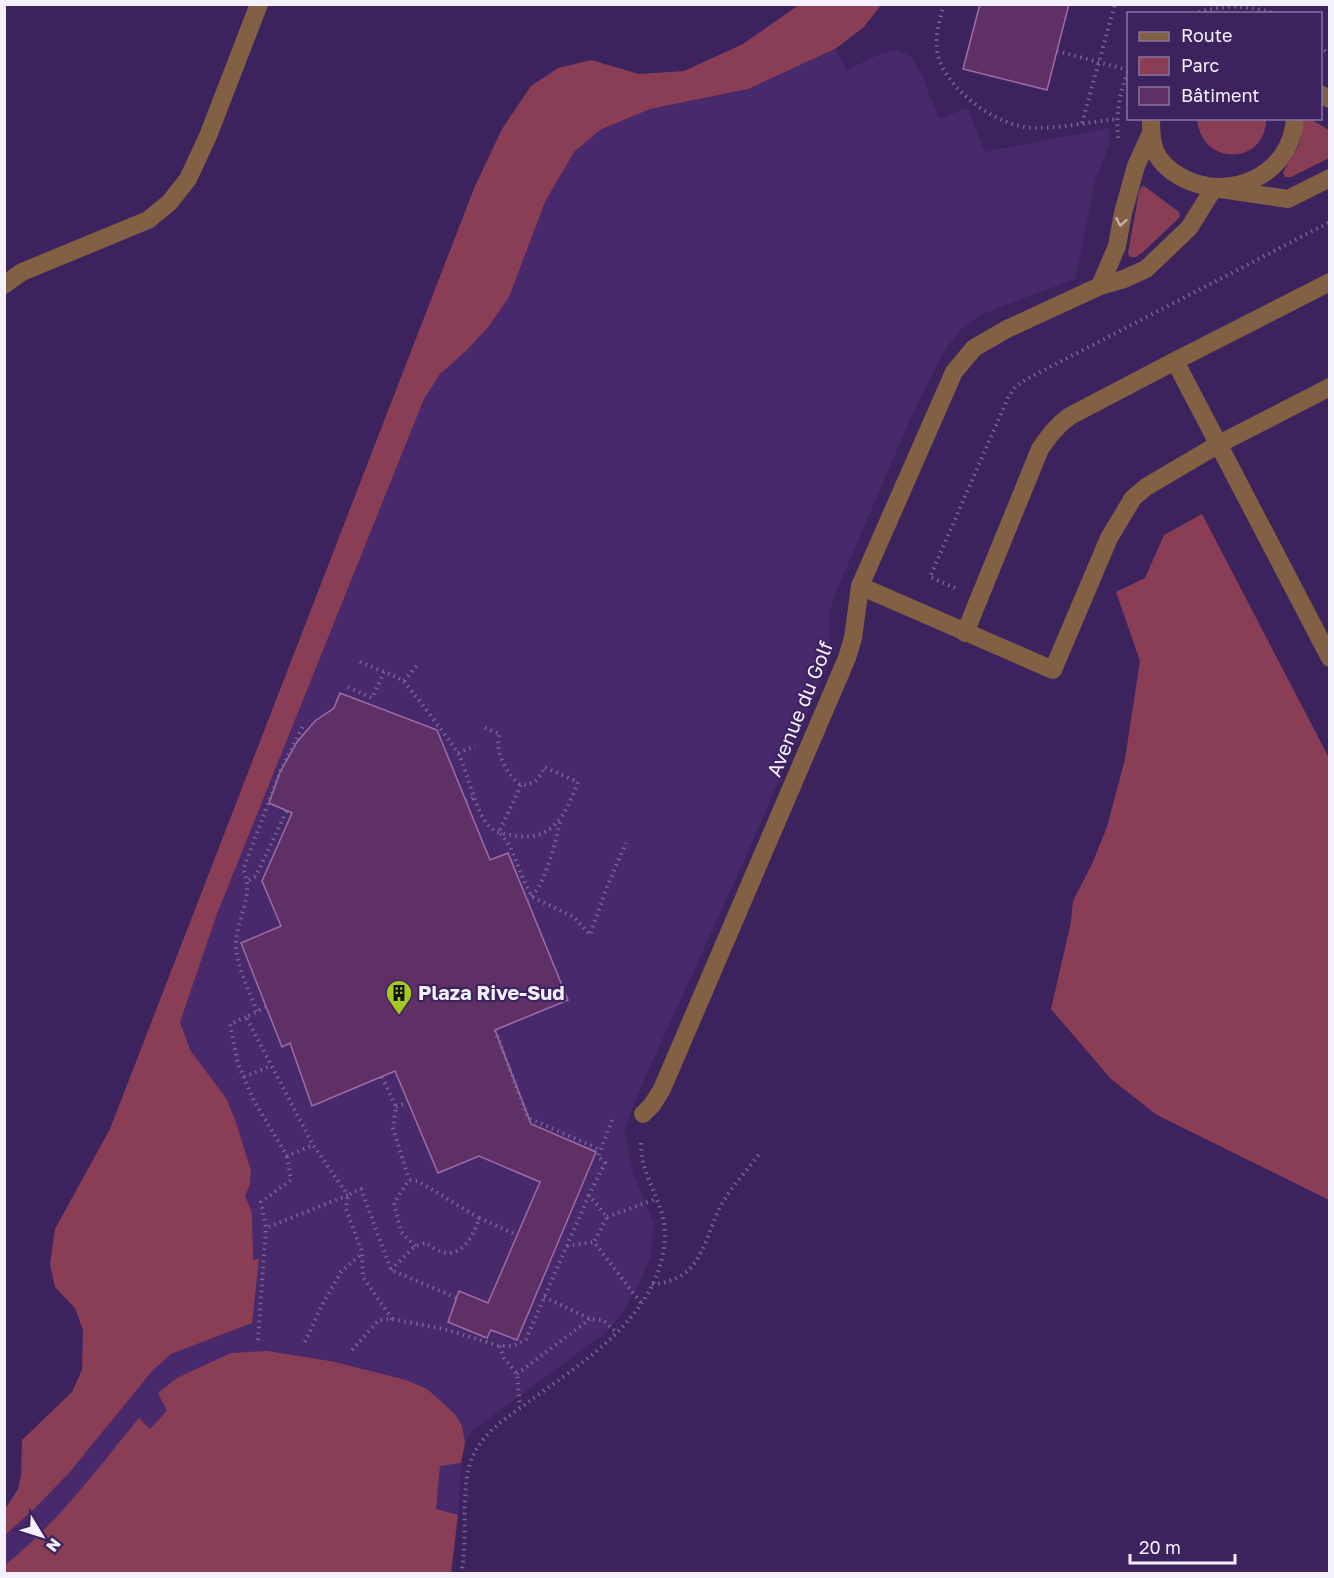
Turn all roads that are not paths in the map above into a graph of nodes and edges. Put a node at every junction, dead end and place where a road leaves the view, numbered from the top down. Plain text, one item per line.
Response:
1 (259, 4) edge
2 (1295, 120) edge
3 (1151, 126) edge
4 (1329, 178) edge
5 (1214, 188) junction
6 (1329, 282) edge
7 (4, 285) edge
8 (1100, 285) junction
9 (1175, 361) junction
10 (1329, 387) edge
11 (1220, 444) junction
12 (860, 586) junction
13 (965, 633) junction
14 (1329, 658) edge
15 (643, 1114) dead end

1 - 7 street
2 - 5 street
3 - 5 street
3 -> 8 street
4 - 5 street
5 - 8 street, Avenue du Golf
6 - 9 street
8 - 12 street, Avenue du Golf
9 - 11 street
9 - 13 street
10 - 11 street
11 - 13 street
11 - 14 street
12 - 13 street
12 - 15 street, Avenue du Golf

